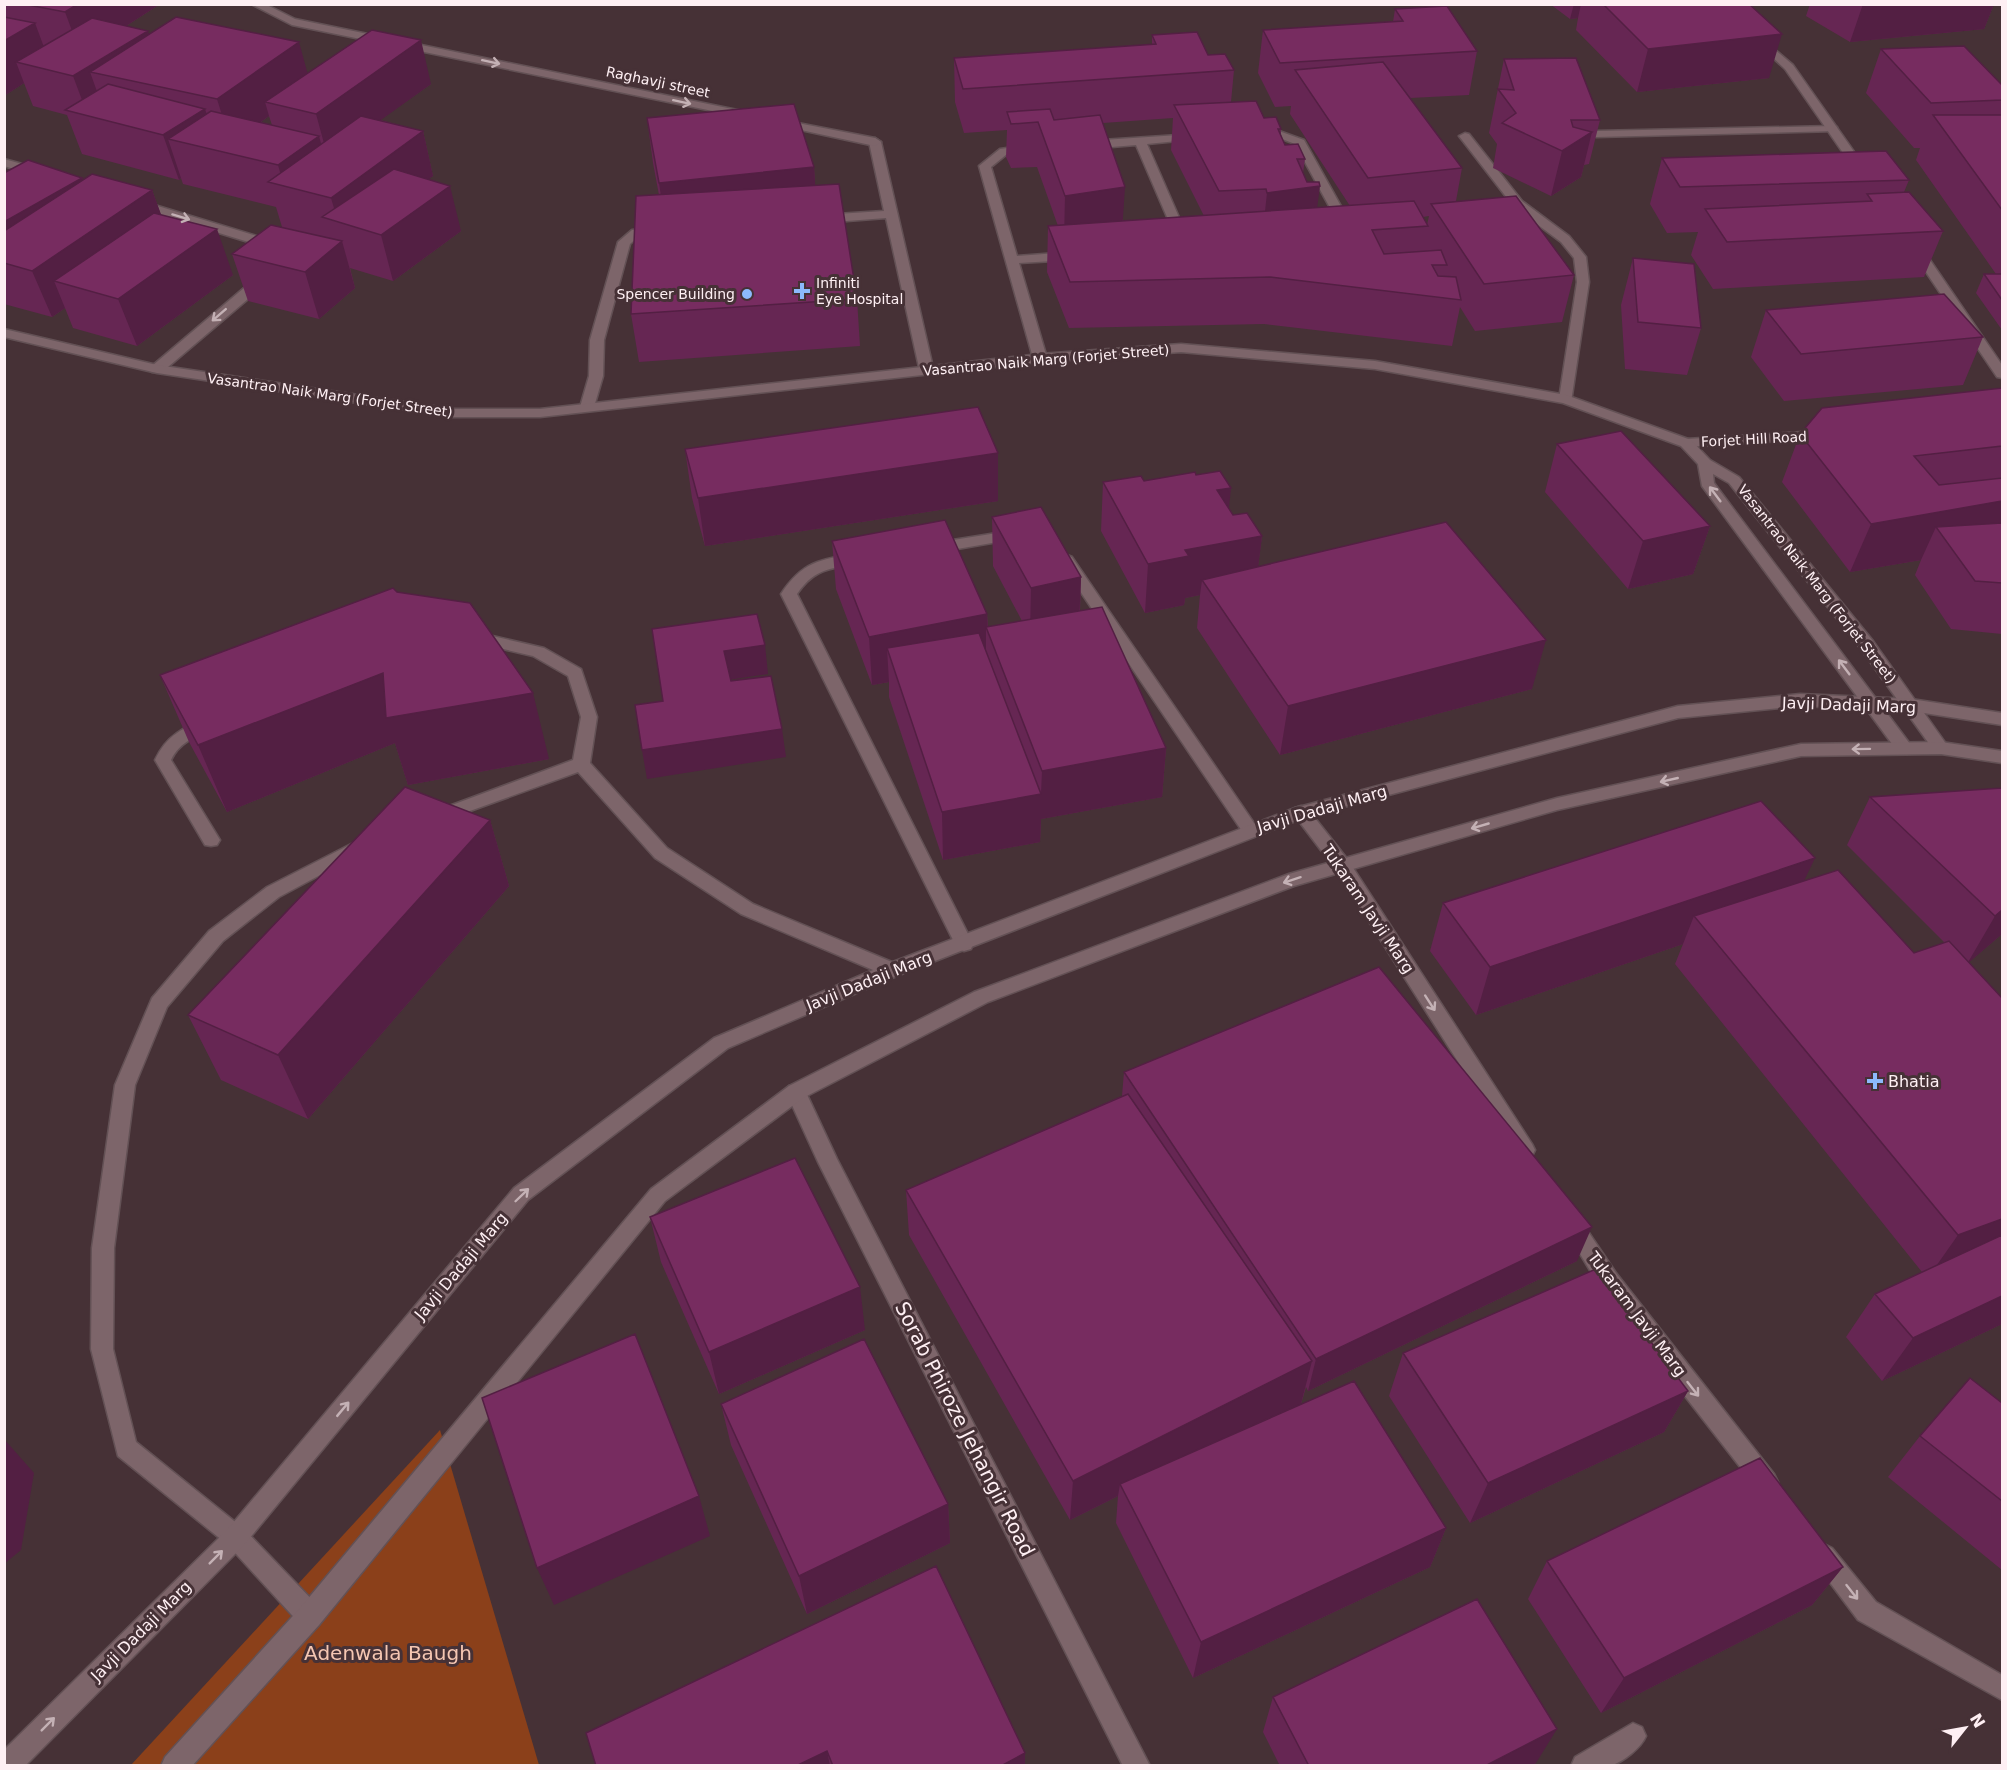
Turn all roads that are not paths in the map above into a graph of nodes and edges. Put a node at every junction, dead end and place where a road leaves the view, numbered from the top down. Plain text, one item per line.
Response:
1 (256, 4) edge
2 (1747, 28) edge
3 (1833, 129) junction
4 (1245, 133) edge
5 (1596, 134) edge
6 (1210, 136) edge
7 (1464, 136) dead end
8 (1140, 141) junction
9 (1072, 146) edge
10 (1038, 148) edge
11 (4, 162) edge
12 (49, 176) edge
13 (1874, 188) edge
14 (126, 200) edge
15 (892, 214) junction
16 (812, 220) edge
17 (671, 230) edge
18 (1339, 235) edge
19 (1908, 237) edge
20 (1186, 247) edge
21 (1080, 255) edge
22 (1011, 260) junction
23 (4, 333) edge
24 (1040, 358) junction
25 (157, 369) junction
26 (927, 372) junction
27 (2002, 374) edge
28 (1566, 399) junction
29 (587, 407) junction
30 (1838, 434) edge
31 (1686, 443) junction
32 (1705, 463) junction
33 (1759, 510) junction
34 (1730, 514) junction
35 (1027, 533) edge
36 (1056, 548) edge
37 (923, 549) edge
38 (877, 556) edge
39 (463, 638) edge
40 (1871, 704) junction
41 (1911, 705) junction
42 (2002, 718) edge
43 (223, 719) edge
44 (1904, 748) junction
45 (1941, 748) junction
46 (2002, 757) edge
47 (580, 764) junction
48 (1300, 812) junction
49 (420, 824) edge
50 (1250, 830) junction
51 (376, 839) edge
52 (211, 840) dead end
53 (1342, 865) junction
54 (964, 944) junction
55 (892, 970) junction
56 (796, 1092) junction
57 (1538, 1171) edge
58 (1564, 1211) edge
59 (1780, 1501) edge
60 (236, 1537) junction
61 (1809, 1538) edge
62 (310, 1616) junction
63 (2002, 1688) edge
64 (1622, 1750) edge
65 (178, 1764) edge
66 (6, 1766) edge
67 (1137, 1766) edge
68 (1584, 1766) edge

1 -> 15 street, Raghavji street
2 - 3 street
3 - 5 street
3 - 13 street
4 - 18 street
6 - 8 street
7 - 28 street
8 - 9 street
8 - 20 street
10 - 22 street
11 - 12 street
14 -> 25 street
15 - 16 street
15 - 26 street
17 - 29 street
19 - 27 street
21 - 22 street
22 - 24 street
23 - 25 street, Vasantrao Naik Marg (Forjet Street)
24 - 26 street, Vasantrao Naik Marg (Forjet Street)
24 - 28 street, Vasantrao Naik Marg (Forjet Street)
25 - 29 street, Vasantrao Naik Marg (Forjet Street)
26 - 29 street, Vasantrao Naik Marg (Forjet Street)
28 - 31 street, Vasantrao Naik Marg (Forjet Street)
30 - 31 street, Forjet Hill Road
31 - 32 street, Vasantrao Naik Marg (Forjet Street)
32 - 33 street, Vasantrao Naik Marg (Forjet Street)
34 -> 32 street
33 - 34 street
33 - 41 street, Vasantrao Naik Marg (Forjet Street)
40 -> 34 street
35 - 37 street
36 - 50 street
38 - 54 street
39 - 47 street
40 - 41 street, Javji Dadaji Marg
40 - 44 street
40 - 48 street, Javji Dadaji Marg
41 - 42 street, Javji Dadaji Marg
41 - 45 street, Vasantrao Naik Marg (Forjet Street)
43 - 52 street
44 - 45 street
44 -> 53 street
45 - 46 street
47 - 49 street
47 - 55 street
48 - 50 street, Javji Dadaji Marg
48 - 53 street, Tukaram Javji Marg
50 - 54 street, Javji Dadaji Marg
51 - 60 street
53 -> 56 street
53 -> 57 street, Tukaram Javji Marg
54 - 55 street, Javji Dadaji Marg
60 -> 55 street, Javji Dadaji Marg
56 - 62 street
56 - 67 street, Sorab Phiroze Jehangir Road
58 -> 59 street, Tukaram Javji Marg
60 - 62 street
66 -> 60 street, Javji Dadaji Marg
61 -> 63 street
62 - 65 street
64 - 68 street

